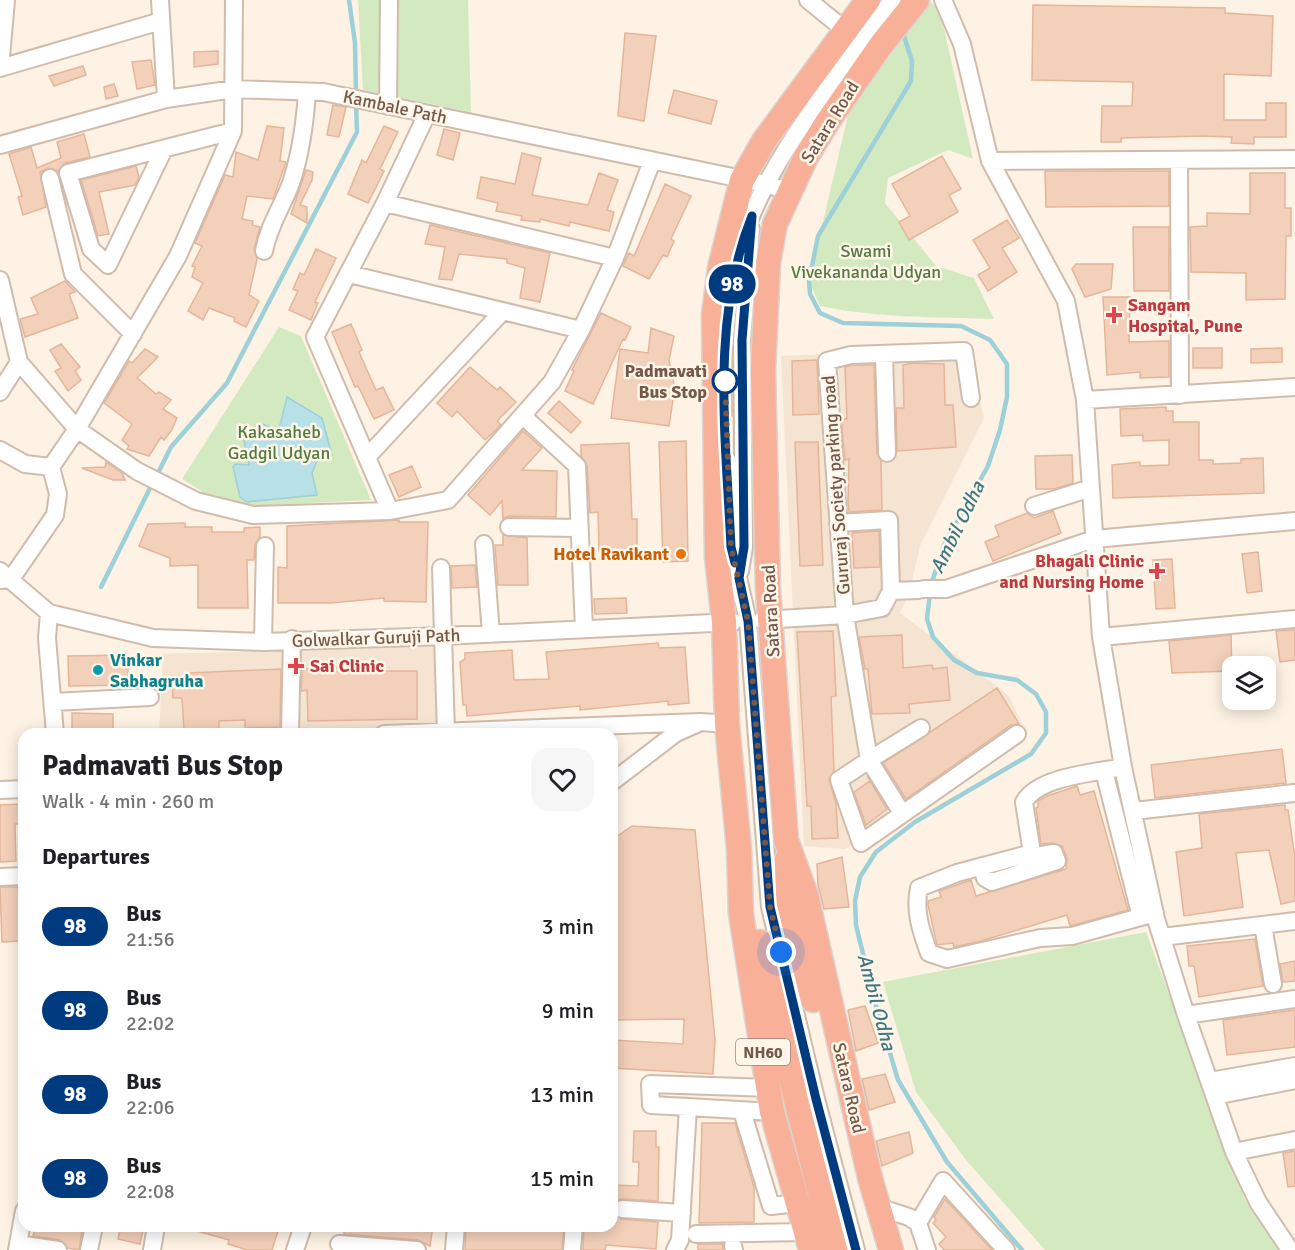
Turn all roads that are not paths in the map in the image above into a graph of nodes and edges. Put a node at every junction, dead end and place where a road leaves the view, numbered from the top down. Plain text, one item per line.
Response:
1 (6, 0) edge
2 (160, 0) edge
3 (234, 0) edge
4 (389, 0) edge
5 (808, 0) edge
6 (892, 0) edge
7 (917, 0) edge
8 (943, 0) edge
9 (161, 21) junction
10 (865, 23) edge
11 (0, 68) edge
12 (234, 89) junction
13 (307, 92) junction
14 (166, 99) junction
15 (388, 105) junction
16 (427, 114) junction
17 (233, 131) junction
18 (0, 145) edge
19 (164, 148) junction
20 (1295, 159) edge
21 (652, 161) junction
22 (990, 161) junction
23 (1179, 161) junction
24 (50, 178) dead end
25 (742, 180) junction
26 (777, 187) junction
27 (385, 202) junction
28 (264, 251) dead end
29 (615, 258) junction
30 (349, 274) junction
31 (0, 280) edge
32 (502, 312) junction
33 (581, 330) junction
34 (133, 334) junction
35 (885, 355) junction
36 (19, 362) junction
37 (1295, 387) edge
38 (0, 392) edge
39 (1180, 395) junction
40 (971, 398) dead end
41 (1085, 400) junction
42 (523, 416) junction
43 (77, 429) junction
44 (0, 450) edge
45 (887, 453) dead end
46 (368, 456) junction
47 (51, 467) junction
48 (1091, 488) junction
49 (1034, 506) dead end
50 (390, 511) junction
51 (1295, 521) edge
52 (838, 523) junction
53 (509, 527) dead end
54 (580, 528) junction
55 (1094, 539) junction
56 (484, 544) dead end
57 (265, 546) dead end
58 (441, 568) dead end
59 (4, 577) edge
60 (891, 591) junction
61 (50, 613) junction
62 (845, 615) junction
63 (1295, 619) edge
64 (747, 621) junction
65 (584, 629) junction
66 (491, 634) junction
67 (444, 636) junction
68 (1101, 637) junction
69 (292, 639) junction
70 (263, 642) junction
71 (150, 697) dead end
72 (53, 702) junction
73 (701, 722) junction
74 (727, 724) junction
75 (55, 728) edge
76 (290, 728) edge
77 (447, 728) edge
78 (532, 728) edge
79 (921, 728) dead end
80 (1017, 734) dead end
81 (869, 760) junction
82 (1123, 766) junction
83 (1104, 771) junction
84 (618, 777) edge
85 (18, 789) edge
86 (0, 790) edge
87 (1294, 793) edge
88 (1134, 811) junction
89 (902, 813) junction
90 (786, 840) junction
91 (739, 849) junction
92 (1032, 853) junction
93 (982, 866) junction
94 (18, 876) edge
95 (0, 877) edge
96 (1148, 915) junction
97 (1295, 921) edge
98 (1263, 925) junction
99 (1162, 937) junction
100 (1273, 984) dead end
101 (1295, 999) edge
102 (1186, 1015) junction
103 (1295, 1066) edge
104 (1295, 1080) edge
105 (768, 1088) junction
106 (1212, 1089) junction
107 (688, 1107) junction
108 (742, 1111) junction
109 (772, 1112) junction
110 (1295, 1140) edge
111 (1234, 1152) junction
112 (797, 1203) junction
113 (771, 1206) junction
114 (878, 1207) junction
115 (622, 1209) dead end
116 (682, 1213) junction
117 (918, 1223) junction
118 (20, 1232) edge
119 (93, 1232) edge
120 (155, 1232) edge
121 (301, 1232) edge
122 (456, 1232) edge
123 (574, 1232) edge
124 (776, 1233) junction
125 (696, 1234) dead end
126 (808, 1241) edge
127 (1289, 1242) edge
128 (339, 1244) dead end
129 (17, 1247) edge
130 (58, 1250) edge
131 (89, 1250) edge
132 (152, 1250) edge
133 (295, 1250) edge
134 (417, 1250) edge
135 (454, 1250) edge
136 (572, 1250) edge
137 (675, 1250) edge
138 (835, 1250) edge
139 (856, 1250) edge
140 (876, 1250) edge
141 (891, 1250) edge
142 (927, 1250) edge
143 (1006, 1250) edge

1 - 11 street
2 - 9 street
3 - 12 street
4 - 15 street
5 - 10 street
6 - 10 street
7 - 10 highway, Satara Road / NH60
8 - 22 street
9 - 11 street
9 - 14 street
10 - 25 highway, Satara Road / NH60
10 - 26 highway, Satara Road / NH60
12 - 13 street, Kambale Path
12 - 14 street, Kambale Path
12 - 17 street
13 - 15 street, Kambale Path
13 - 28 street
14 - 18 street, Kambale Path
15 - 16 street, Kambale Path
16 - 21 street, Kambale Path
16 - 27 street
17 - 19 street
17 - 34 street
19 - 19 street
20 - 23 street
21 - 25 street, Kambale Path
21 - 29 street
22 - 23 street
22 - 41 street
23 - 39 street
24 - 34 street
25 - 26 street, Kambale Path
25 - 64 highway, Satara Road / NH60
26 - 64 highway, Satara Road / NH60
26 - 64 street
27 - 29 street
27 - 30 street
29 - 33 street
30 - 32 street
30 - 46 street
31 - 36 street
32 - 33 street
32 - 46 street
33 - 42 street
34 - 43 street
35 - 40 street, Gururaj Society parking road
35 - 45 street
35 - 52 street, Gururaj Society parking road
36 - 38 street
36 - 43 street
37 - 39 street
39 - 41 street
41 - 48 street
42 - 50 street
42 - 54 street
43 - 47 street
43 - 50 street
44 - 47 street
46 - 50 street
47 - 59 street
48 - 49 street
48 - 55 street
51 - 55 street
52 - 60 street
52 - 62 street, Gururaj Society parking road
53 - 54 street
54 - 65 street
55 - 60 street
55 - 68 street
56 - 66 street
57 - 70 street
58 - 67 street
59 - 61 street, Golwalkar Guruji Path
60 - 62 street, Gururaj Society parking road
61 - 70 street, Golwalkar Guruji Path
61 - 72 street
62 - 64 street, Gururaj Society parking road
62 - 81 street, Gururaj Society parking road
63 - 68 street
64 - 65 street, Golwalkar Guruji Path
64 - 74 highway, Satara Road / NH60
64 - 90 highway, Satara Road / NH60
64 - 139 street
65 - 66 street, Golwalkar Guruji Path
66 - 67 street, Golwalkar Guruji Path
67 - 69 street, Golwalkar Guruji Path
67 - 77 street
68 - 82 street
69 - 70 street, Golwalkar Guruji Path
69 - 76 street
71 - 72 street
72 - 75 street
73 - 74 street
73 - 78 street
73 - 84 street
74 - 91 highway, Satara Road / NH60
79 - 81 street
80 - 89 street
81 - 89 street
81 - 89 street
82 - 83 street
82 - 88 street
83 - 92 street
83 - 96 street
85 - 86 street
87 - 88 street
88 - 96 street
90 - 114 highway, Satara Road / NH60
90 - 140 highway
91 - 105 highway, Satara Road / NH60
91 - 138 highway
92 - 93 street
92 - 93 street
93 - 96 street
94 - 95 street
96 - 99 street
97 - 98 street
98 - 99 street
98 - 100 street
99 - 102 street
101 - 102 street
102 - 106 street
103 - 106 street
104 - 106 street
105 - 107 street
105 - 109 highway, Satara Road / NH60
106 - 111 street
107 - 108 street
107 - 116 street
108 - 109 street
108 - 113 street
109 - 112 highway, Satara Road / NH60
110 - 111 street
111 - 127 street
112 - 113 street
112 - 126 highway, Satara Road / NH60
113 - 124 street
114 - 117 street
114 - 141 highway, Satara Road / NH60
115 - 116 street
116 - 137 street
117 - 142 street
117 - 143 street
118 - 129 street
119 - 131 street
120 - 132 street
121 - 133 street
122 - 135 street
123 - 136 street
124 - 125 street
124 - 126 street
128 - 134 street
129 - 130 street

